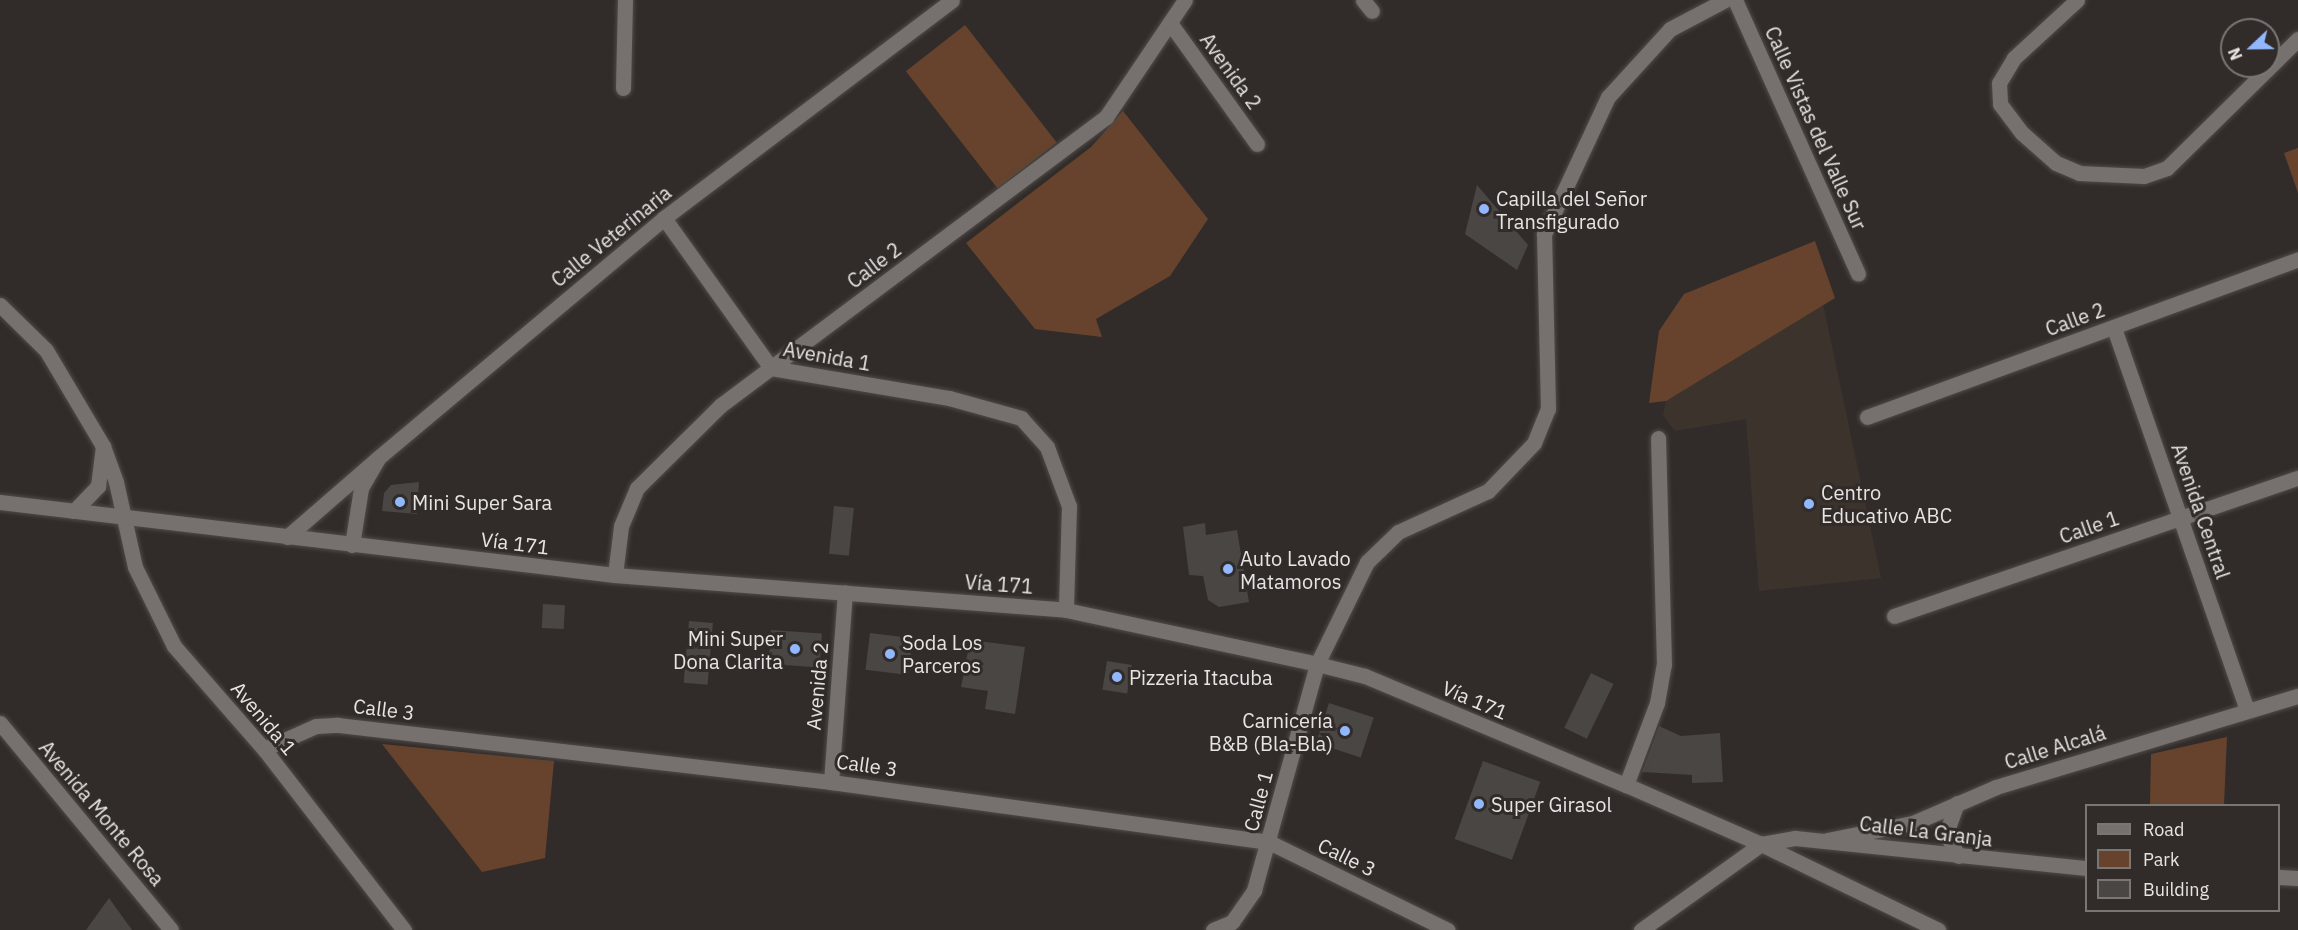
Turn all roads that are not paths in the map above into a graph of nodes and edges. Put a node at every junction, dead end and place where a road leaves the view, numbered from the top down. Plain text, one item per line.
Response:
1 (625, 0) edge
2 (952, 0) edge
3 (1185, 0) edge
4 (1725, 0) edge
5 (1735, 0) edge
6 (2077, 0) edge
7 (1170, 23) junction
8 (2298, 39) edge
9 (623, 88) dead end
10 (1257, 144) dead end
11 (663, 219) junction
12 (2298, 259) edge
13 (1858, 274) dead end
14 (0, 304) edge
15 (2114, 327) junction
16 (771, 368) junction
17 (1867, 417) dead end
18 (1658, 438) dead end
19 (103, 446) junction
20 (378, 458) junction
21 (2298, 478) edge
22 (0, 502) edge
23 (74, 511) junction
24 (125, 517) junction
25 (2181, 518) junction
26 (287, 537) junction
27 (352, 545) junction
28 (615, 575) junction
29 (845, 593) junction
30 (1066, 610) junction
31 (1894, 616) dead end
32 (1317, 664) junction
33 (2298, 696) edge
34 (2247, 709) junction
35 (0, 723) edge
36 (264, 749) junction
37 (831, 782) junction
38 (1626, 785) junction
39 (1957, 803) junction
40 (1827, 840) junction
41 (1269, 842) junction
42 (1761, 844) junction
43 (1958, 856) junction
44 (2085, 868) edge
45 (2280, 877) edge
46 (2298, 878) edge
47 (171, 930) edge
48 (404, 930) edge
49 (1213, 930) edge
50 (1448, 930) edge
51 (1641, 930) edge
52 (1938, 930) edge

1 - 9 street
2 - 11 street, Calle Veterinaria
3 - 7 street, Calle 2
4 - 32 street, Calle 1
5 - 13 street, Calle Vistas del Valle Sur
6 - 8 street
7 - 10 street, Avenida 2
7 - 16 street, Calle 2
11 - 16 street, Avenida 1
11 - 20 street, Calle Veterinaria
12 - 15 street, Calle 2
14 - 19 street, Avenida 1
15 - 17 street, Calle 2
15 - 25 street, Avenida Central
16 - 28 street, Calle 2
16 - 30 street, Avenida 1
18 - 38 street
19 - 23 street
19 - 24 street, Avenida 1
20 - 26 street
20 - 27 street, Calle Veterinaria
21 - 25 street, Calle 1
22 - 23 street, Vía 171
23 - 24 street, Vía 171
24 - 26 street, Vía 171
24 - 36 street, Avenida 1
25 - 31 street, Calle 1
25 - 34 street, Avenida Central
26 - 27 street, Vía 171
27 - 28 street, Vía 171
28 - 29 street, Vía 171
29 - 30 street, Vía 171
29 - 37 street, Avenida 2
30 - 32 street, Vía 171
32 - 38 street, Vía 171
32 - 41 street, Calle 1
33 - 34 street, Calle Alcalá
34 - 39 street, Calle Alcalá
35 - 47 street, Avenida Monte Rosa
36 - 37 street, Calle 3
36 - 48 street, Avenida 1
37 - 41 street, Calle 3
38 - 42 street, Vía 171
39 - 40 street, Calle Alcalá
39 - 43 street
40 - 42 street, Calle La Granja
40 - 43 street, Calle La Granja
41 - 49 street, Calle 1
41 - 50 street, Calle 3
42 - 51 street
42 - 52 street, Vía 171
43 - 44 street, Calle La Granja
45 - 46 street

